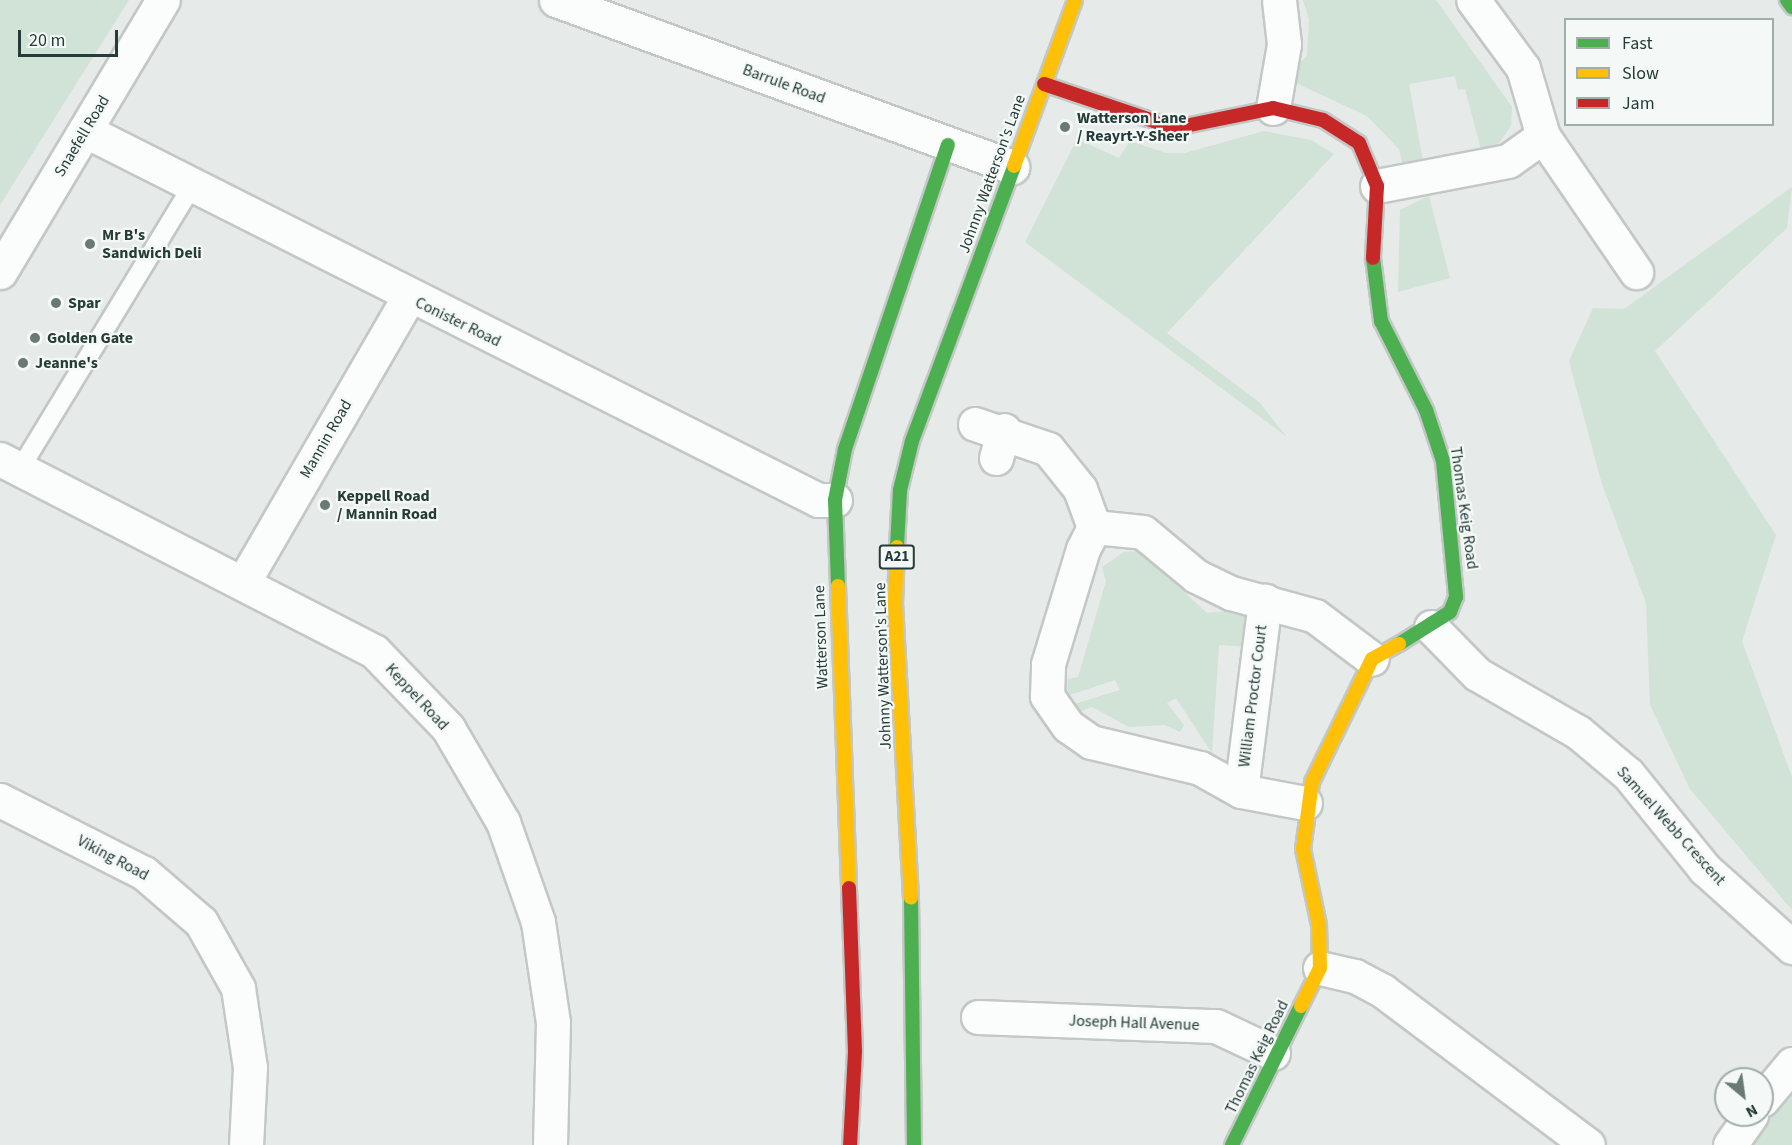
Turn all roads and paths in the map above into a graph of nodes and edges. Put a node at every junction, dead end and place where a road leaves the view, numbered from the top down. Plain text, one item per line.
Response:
1 (163, 0) edge
2 (556, 0) edge
3 (1075, 0) edge
4 (1279, 0) edge
5 (1473, 0) edge
6 (1787, 0) edge
7 (1792, 7) edge
8 (1044, 84) junction
9 (1273, 108) junction
10 (86, 131) junction
11 (1543, 136) junction
12 (948, 144) junction
13 (1012, 167) junction
14 (192, 186) junction
15 (1377, 186) junction
16 (0, 272) edge
17 (1636, 272) dead end
18 (408, 298) junction
19 (991, 437) dead end
20 (10, 464) edge
21 (835, 500) junction
22 (1094, 527) junction
23 (244, 581) junction
24 (1265, 601) junction
25 (1431, 627) junction
26 (1372, 658) junction
27 (1241, 790) junction
28 (0, 800) edge
29 (1305, 803) junction
30 (1792, 947) edge
31 (1320, 968) junction
32 (978, 1017) dead end
33 (1273, 1053) junction
34 (1792, 1064) edge
35 (1774, 1086) edge
36 (1743, 1127) edge
37 (246, 1145) edge
38 (550, 1145) edge
39 (850, 1145) edge
40 (914, 1145) edge
41 (1232, 1145) edge
42 (1588, 1145) edge
43 (1730, 1145) edge

1 - 10 street, Snaefell Road
2 - 12 street, Barrule Road
3 - 8 main road, Johnny Watterson's Lane / A21
4 - 9 street
5 - 11 street
6 - 7 main road
8 - 9 main road, Thomas Keig Road
8 - 13 main road, Johnny Watterson's Lane / A21
9 - 15 main road, Thomas Keig Road
10 - 14 street, Conister Road
10 - 16 street, Snaefell Road
11 - 15 street
11 - 17 street
12 - 13 street, Barrule Road
12 - 21 main road, Watterson Lane
13 - 40 main road, Johnny Watterson's Lane / A21
14 - 18 street, Conister Road
14 - 20 lane
15 - 25 main road, Thomas Keig Road
18 - 21 street, Conister Road
18 - 23 street, Mannin Road
19 - 22 street
20 - 23 street, Keppel Road
21 - 39 main road, Watterson Lane
22 - 24 street, William Proctor Court
22 - 27 street, William Proctor Court
23 - 38 street, Keppel Road
24 - 26 street, William Proctor Court
24 - 27 street, William Proctor Court
25 - 26 main road, Thomas Keig Road
25 - 30 street, Samuel Webb Crescent
26 - 29 main road
27 - 29 street, William Proctor Court
28 - 37 street, Viking Road
29 - 31 main road
31 - 33 main road, Thomas Keig Road
31 - 42 street
32 - 33 street, Joseph Hall Avenue
33 - 41 main road, Thomas Keig Road
34 - 35 street
36 - 43 street

